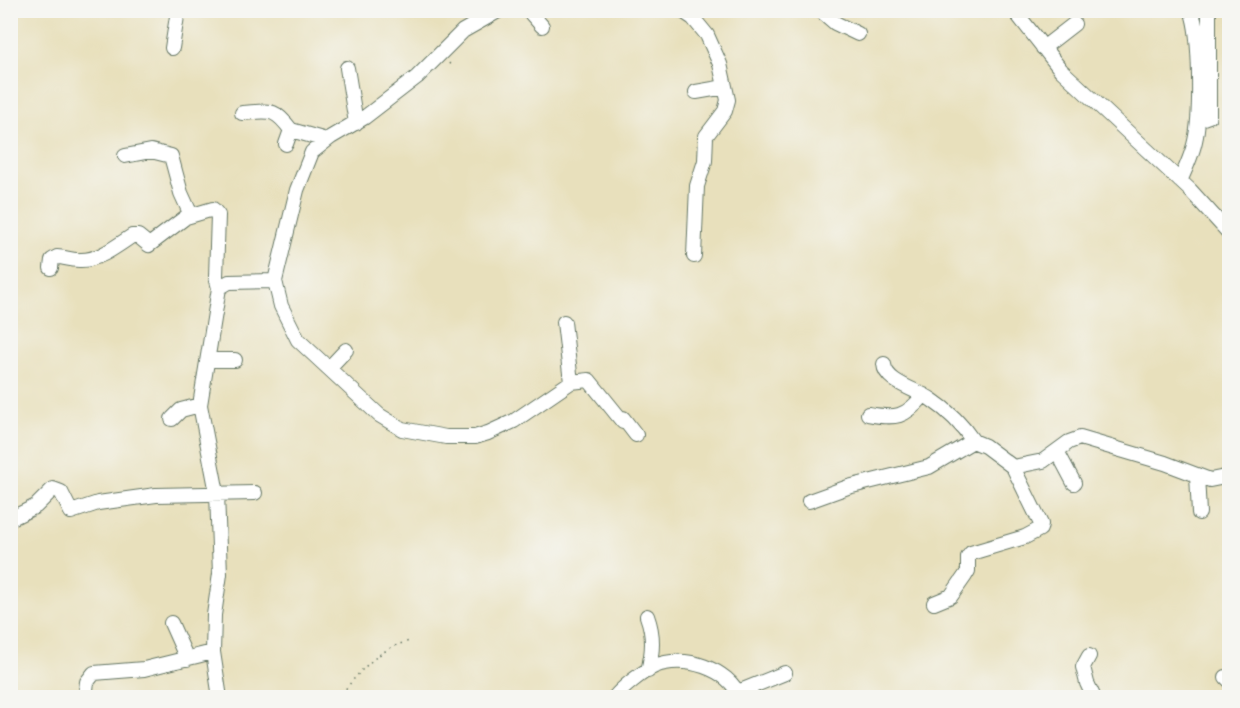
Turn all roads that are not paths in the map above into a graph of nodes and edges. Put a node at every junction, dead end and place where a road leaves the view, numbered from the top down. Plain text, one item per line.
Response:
1 (178, 10) edge
2 (500, 10) edge
3 (528, 10) edge
4 (681, 10) edge
5 (820, 10) edge
6 (1014, 10) edge
7 (1191, 10) edge
8 (1209, 10) edge
9 (1074, 24) dead end
10 (542, 26) dead end
11 (858, 34) dead end
12 (172, 48) dead end
13 (1043, 48) junction
14 (347, 68) dead end
15 (725, 87) junction
16 (696, 92) dead end
17 (242, 112) dead end
18 (1198, 120) junction
19 (356, 123) junction
20 (291, 130) junction
21 (326, 140) junction
22 (286, 144) dead end
23 (125, 156) dead end
24 (1180, 181) junction
25 (191, 215) junction
26 (1230, 234) edge
27 (694, 256) dead end
28 (51, 268) dead end
29 (275, 281) junction
30 (219, 288) junction
31 (564, 322) dead end
32 (346, 350) dead end
33 (208, 360) junction
34 (235, 360) dead end
35 (884, 364) dead end
36 (329, 368) junction
37 (572, 382) junction
38 (924, 395) junction
39 (200, 405) junction
40 (868, 414) dead end
41 (172, 418) dead end
42 (636, 435) dead end
43 (973, 441) junction
44 (1057, 451) junction
45 (1013, 467) junction
46 (1197, 475) junction
47 (1230, 476) edge
48 (1074, 483) dead end
49 (217, 493) junction
50 (255, 493) dead end
51 (809, 501) dead end
52 (1198, 513) dead end
53 (10, 519) edge
54 (934, 603) dead end
55 (647, 616) dead end
56 (171, 623) dead end
57 (213, 652) junction
58 (1089, 656) dead end
59 (187, 659) junction
60 (648, 671) junction
61 (785, 673) dead end
62 (739, 694) edge
63 (217, 696) edge
64 (85, 698) edge
65 (614, 698) edge
66 (755, 698) edge
67 (1094, 698) edge

1 - 12 street
2 - 19 street
3 - 10 street
4 - 15 street
5 - 11 street
6 - 13 street
7 - 18 street
8 - 18 street
9 - 13 street
13 - 24 street
14 - 19 street
15 - 16 street
15 - 27 street
17 - 20 street
18 - 24 street
19 - 21 street
20 - 21 street
20 - 22 street
21 - 29 street
23 - 25 street
24 - 26 street
25 - 28 street
25 - 30 street
29 - 30 street
29 - 36 street
30 - 33 street
31 - 37 street
32 - 36 street
33 - 34 street
33 - 39 street
35 - 38 street
36 - 37 street
37 - 42 street
38 - 40 street
38 - 43 street
39 - 41 street
39 - 49 street
43 - 45 street
43 - 51 street
44 - 45 street
44 - 46 street
44 - 48 street
45 - 54 street
46 - 47 street
46 - 52 street
49 - 50 street
49 - 53 street
49 - 57 street
55 - 60 street
56 - 59 street
57 - 59 street
57 - 63 street
58 - 67 street
59 - 64 street
60 - 62 street
60 - 65 street
61 - 62 street
62 - 66 street

